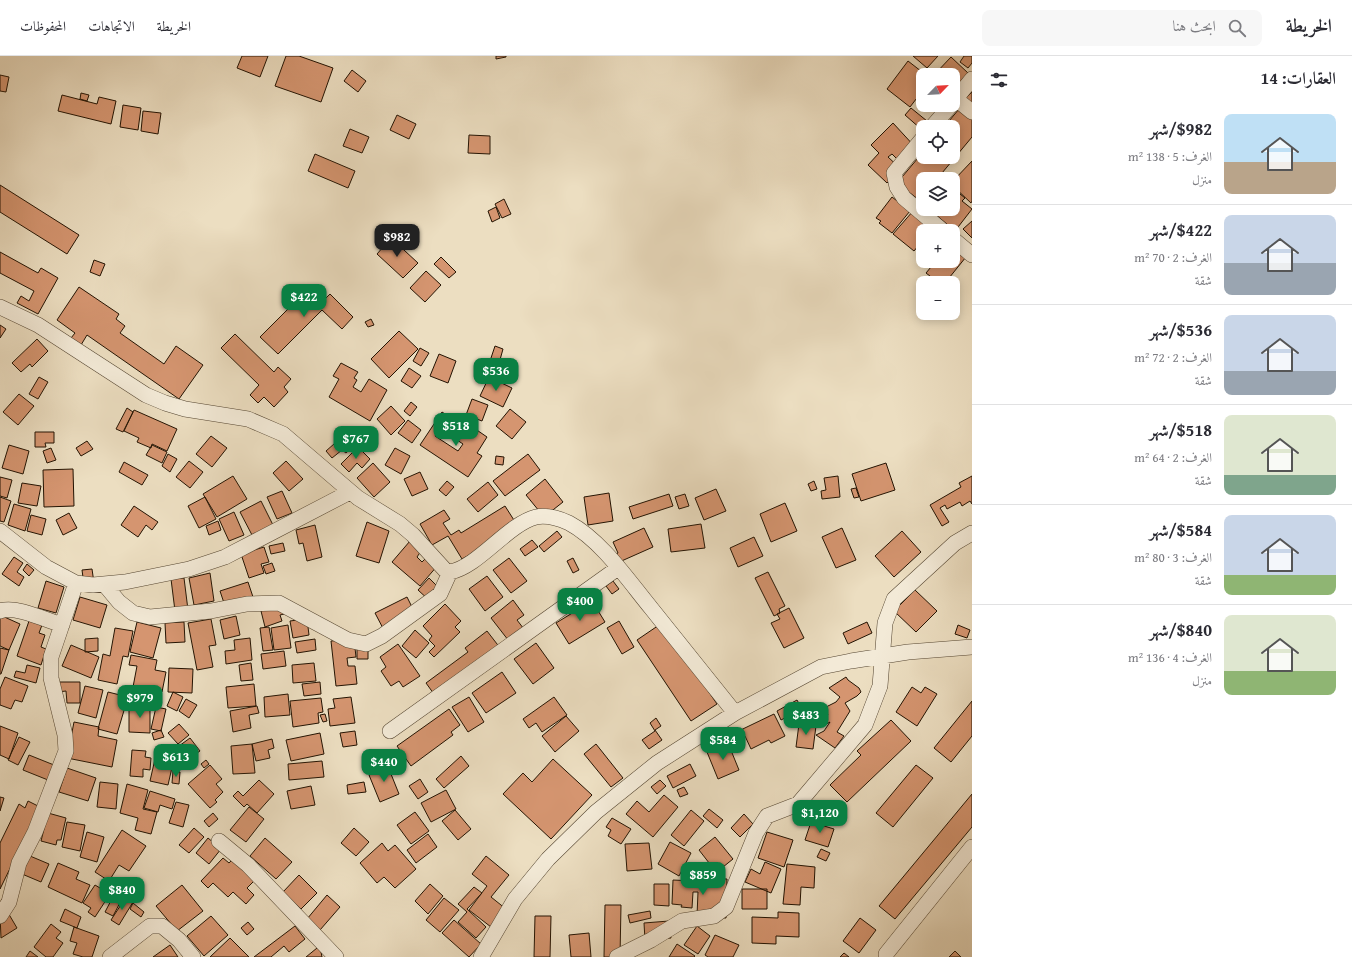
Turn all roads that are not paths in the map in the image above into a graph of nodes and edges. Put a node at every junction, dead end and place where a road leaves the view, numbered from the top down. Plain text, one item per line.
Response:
1 (972, 79) edge
2 (960, 94) edge
3 (960, 106) edge
4 (945, 112) edge
5 (972, 112) edge
6 (938, 120) edge
7 (916, 146) edge
8 (935, 224) edge
9 (960, 245) edge
10 (972, 255) edge
11 (0, 307) edge
12 (350, 492) junction
13 (0, 530) edge
14 (972, 532) edge
15 (618, 568) junction
16 (450, 572) junction
17 (76, 583) junction
18 (104, 584) junction
19 (0, 611) edge
20 (62, 624) junction
21 (972, 647) edge
22 (882, 656) junction
23 (735, 713) junction
24 (390, 731) dead end
25 (219, 840) dead end
26 (972, 847) edge
27 (0, 916) edge
28 (886, 954) dead end
29 (110, 957) edge
30 (193, 957) edge
31 (336, 957) edge
32 (481, 957) edge
33 (617, 957) edge

1 - 2 street
3 - 5 street
4 - 6 street
7 - 8 street
9 - 10 street
11 - 12 street
12 - 16 street
12 - 18 street
13 - 17 street
14 - 22 street
15 - 16 street
15 - 23 street
15 - 24 street
16 - 18 street
17 - 18 street
17 - 20 street
19 - 20 street
20 - 27 street
21 - 22 street
22 - 23 street
22 - 33 street
23 - 32 street
25 - 31 street
26 - 28 street
29 - 30 street

